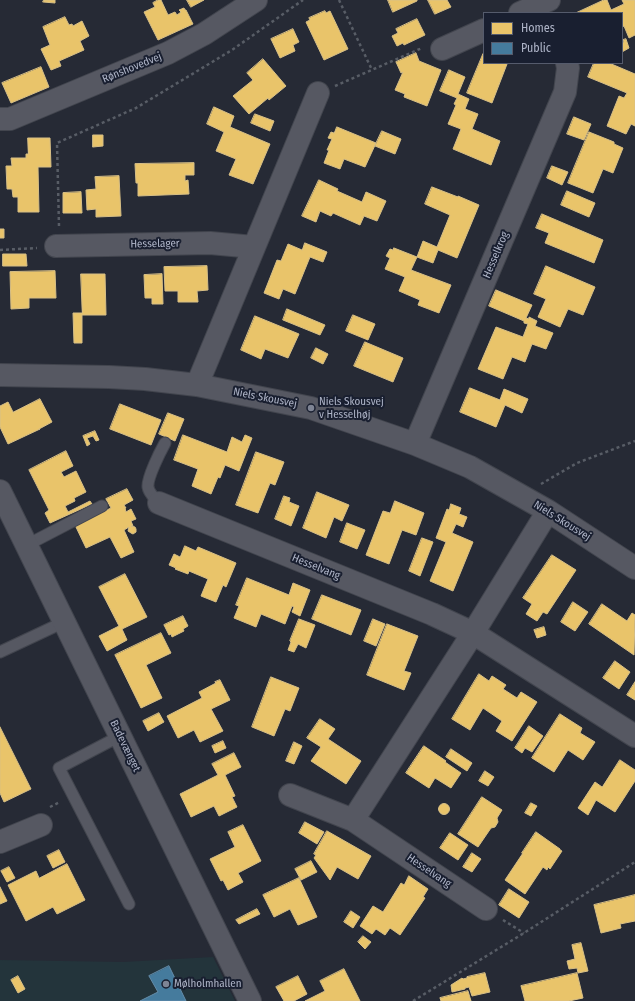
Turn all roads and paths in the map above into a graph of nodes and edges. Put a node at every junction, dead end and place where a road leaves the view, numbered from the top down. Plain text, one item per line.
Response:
1 (256, 0) edge
2 (303, 0) edge
3 (339, 0) edge
4 (548, 5) edge
5 (524, 12) edge
6 (483, 30) edge
7 (442, 49) joint
8 (567, 64) edge
9 (372, 70) junction
10 (318, 93) joint
11 (0, 119) edge
12 (56, 246) junction
13 (254, 247) junction
14 (0, 250) edge
15 (0, 375) edge
16 (197, 385) junction
17 (635, 441) edge
18 (164, 442) dead end
19 (415, 444) junction
20 (0, 491) edge
21 (521, 495) junction
22 (159, 503) joint
23 (102, 506) dead end
24 (548, 511) junction
25 (27, 546) junction
26 (635, 568) edge
27 (64, 622) junction
28 (473, 633) junction
29 (0, 652) edge
30 (120, 736) junction
31 (635, 736) edge
32 (73, 795) junction
33 (290, 795) dead end
34 (353, 820) junction
35 (41, 824) joint
36 (0, 842) edge
37 (635, 862) edge
38 (129, 904) dead end
39 (486, 909) joint
40 (524, 933) junction
41 (250, 1001) edge
42 (413, 1001) edge

1 - 11 street, Rønshovedvej
2 - 12 path
3 - 9 path
4 - 5 street
6 - 7 street
7 - 9 path
8 - 19 street, Hesselkrog
9 - 10 path
10 - 13 street
12 - 13 street, Hesselager
12 - 14 path
13 - 16 street
15 - 16 street, Niels Skousvej
16 - 19 street, Niels Skousvej
17 - 21 path
18 - 22 lane
19 - 21 street, Niels Skousvej
20 - 25 street, Badevænget
21 - 24 street, Niels Skousvej
22 - 28 street, Hesselvang
23 - 25 lane
24 - 26 street, Niels Skousvej
24 - 28 street
25 - 27 street, Badevænget
27 - 29 lane
27 - 30 street, Badevænget
28 - 31 street, Hesselvang
28 - 34 street
30 - 32 lane
30 - 41 street, Badevænget
32 - 35 path
32 - 38 lane
33 - 34 street, Hesselvang
34 - 39 street, Hesselvang
35 - 36 street
37 - 40 path
39 - 40 path
40 - 42 path

